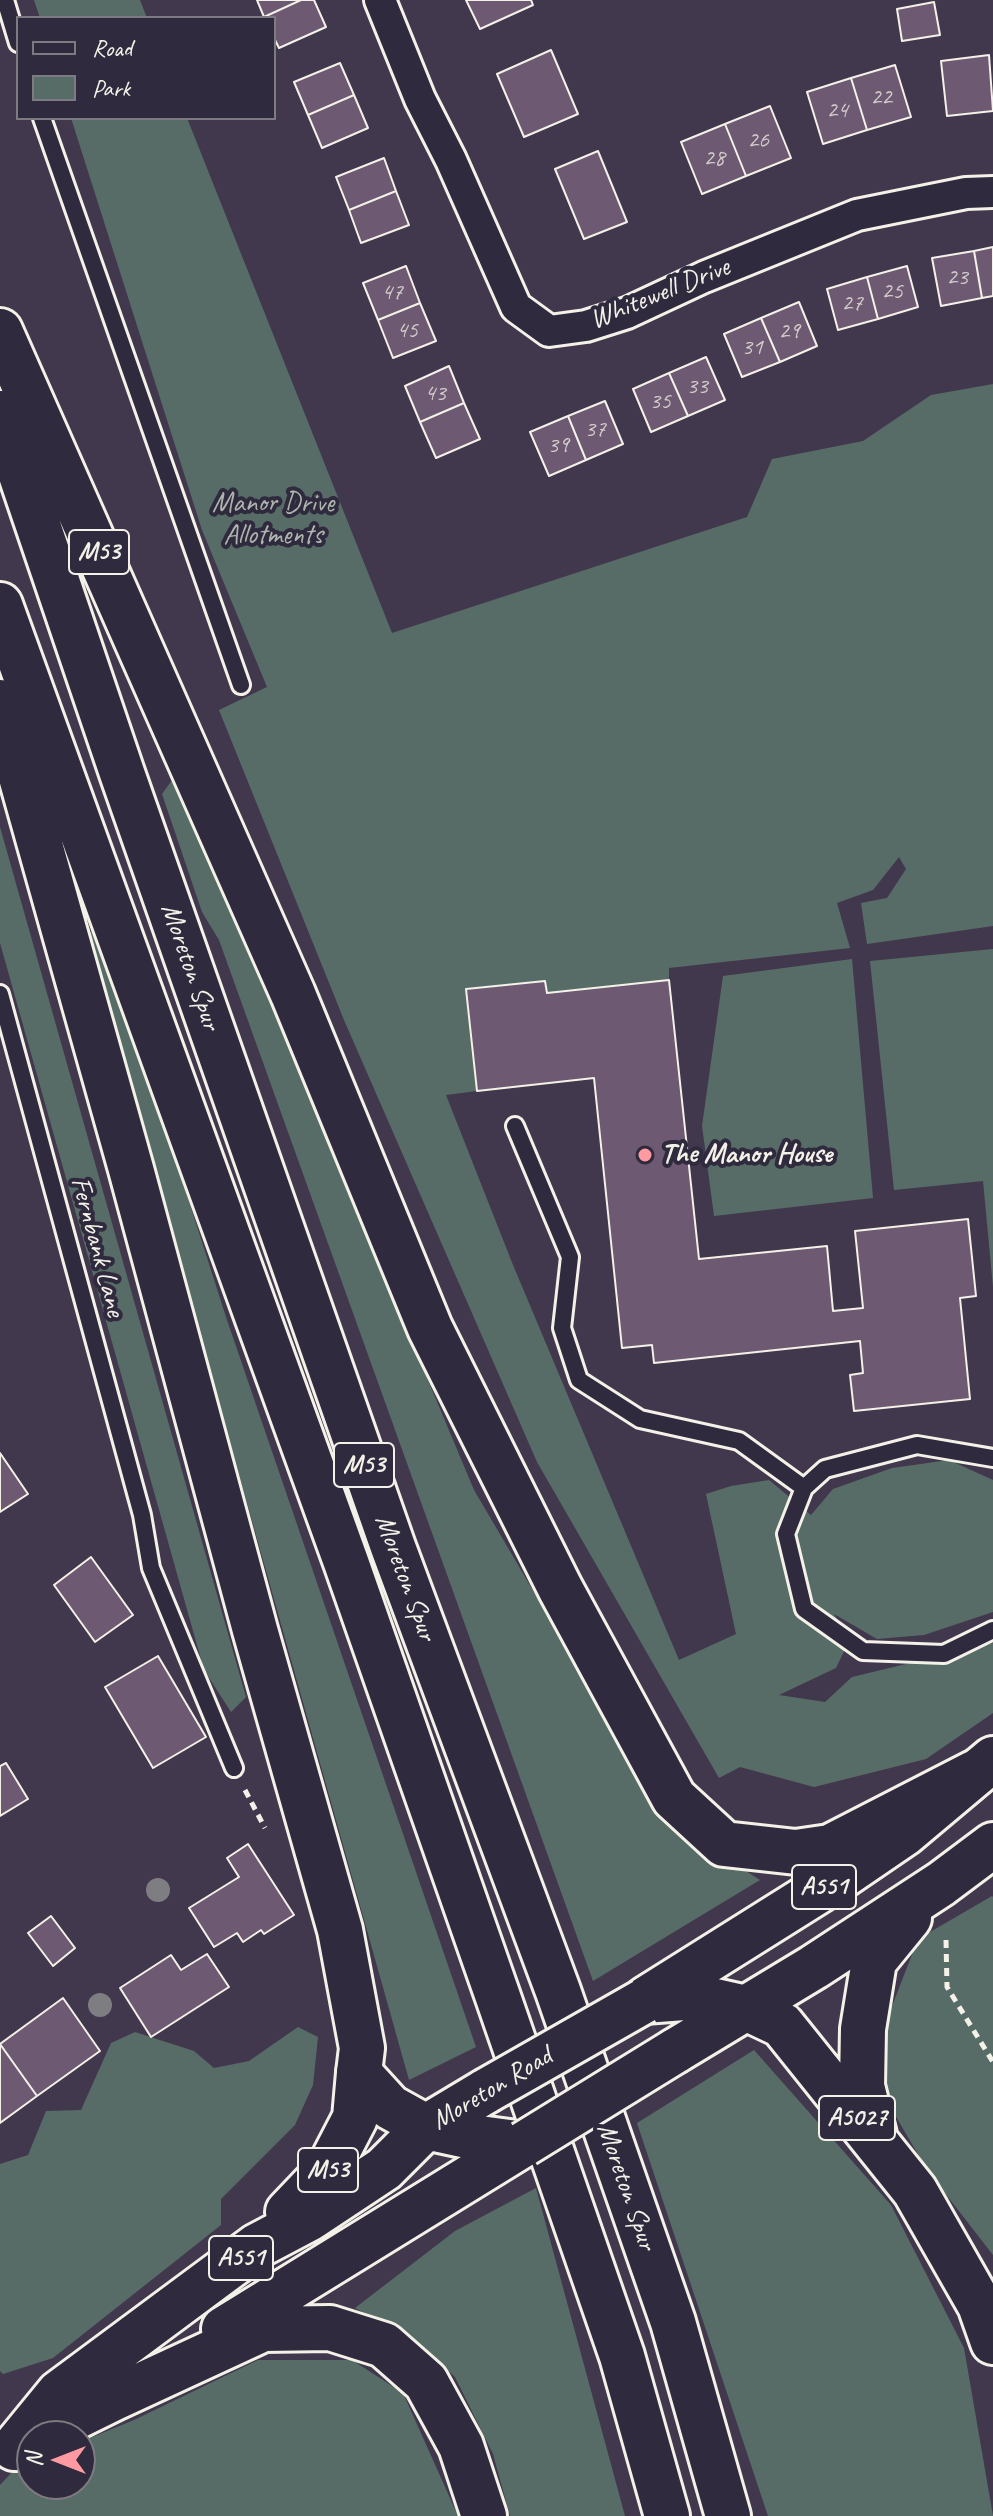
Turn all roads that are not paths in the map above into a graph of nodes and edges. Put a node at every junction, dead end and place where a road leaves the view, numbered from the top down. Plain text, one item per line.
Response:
1 (5, 0) edge
2 (380, 0) edge
3 (16, 36) edge
4 (43, 120) edge
5 (993, 192) edge
6 (0, 331) edge
7 (0, 413) edge
8 (0, 605) edge
9 (241, 685) dead end
10 (0, 702) edge
11 (0, 994) edge
12 (515, 1126) dead end
13 (993, 1458) edge
14 (804, 1488) junction
15 (993, 1630) edge
16 (984, 1766) edge
17 (234, 1768) road end
18 (993, 1845) edge
19 (933, 1889) junction
20 (644, 2001) junction
21 (746, 2008) junction
22 (359, 2073) junction
23 (426, 2127) junction
24 (875, 2140) junction
25 (524, 2144) junction
26 (257, 2246) junction
27 (993, 2342) edge
28 (114, 2398) junction
29 (36, 2420) edge
30 (66, 2420) edge
31 (484, 2516) edge
32 (667, 2516) edge
33 (728, 2516) edge

1 - 3 lane
2 - 5 street, Whitewell Drive
4 - 9 lane
6 - 16 main road, M53
7 - 33 main road, Moreton Spur / M53
8 - 32 main road, Moreton Spur / M53
10 - 22 main road, M53
11 - 17 lane, Fernbank Lane
12 - 14 lane
13 - 14 lane
14 - 15 lane
16 - 20 main road, Moreton Road / A551
18 - 19 main road, A551
19 - 21 main road, A551
19 - 24 main road, A5027
20 - 21 main road, A5027
20 - 23 main road, Moreton Road / A551, bridge
21 - 24 main road, A5027
21 - 25 main road, A551, bridge
22 - 23 main road
22 - 26 main road, M53
23 - 25 main road
23 - 26 main road, Moreton Road / A551
24 - 27 main road, A5027
25 - 28 main road, A551
26 - 29 main road, Moreton Road / A551
28 - 30 main road
28 - 31 main road

